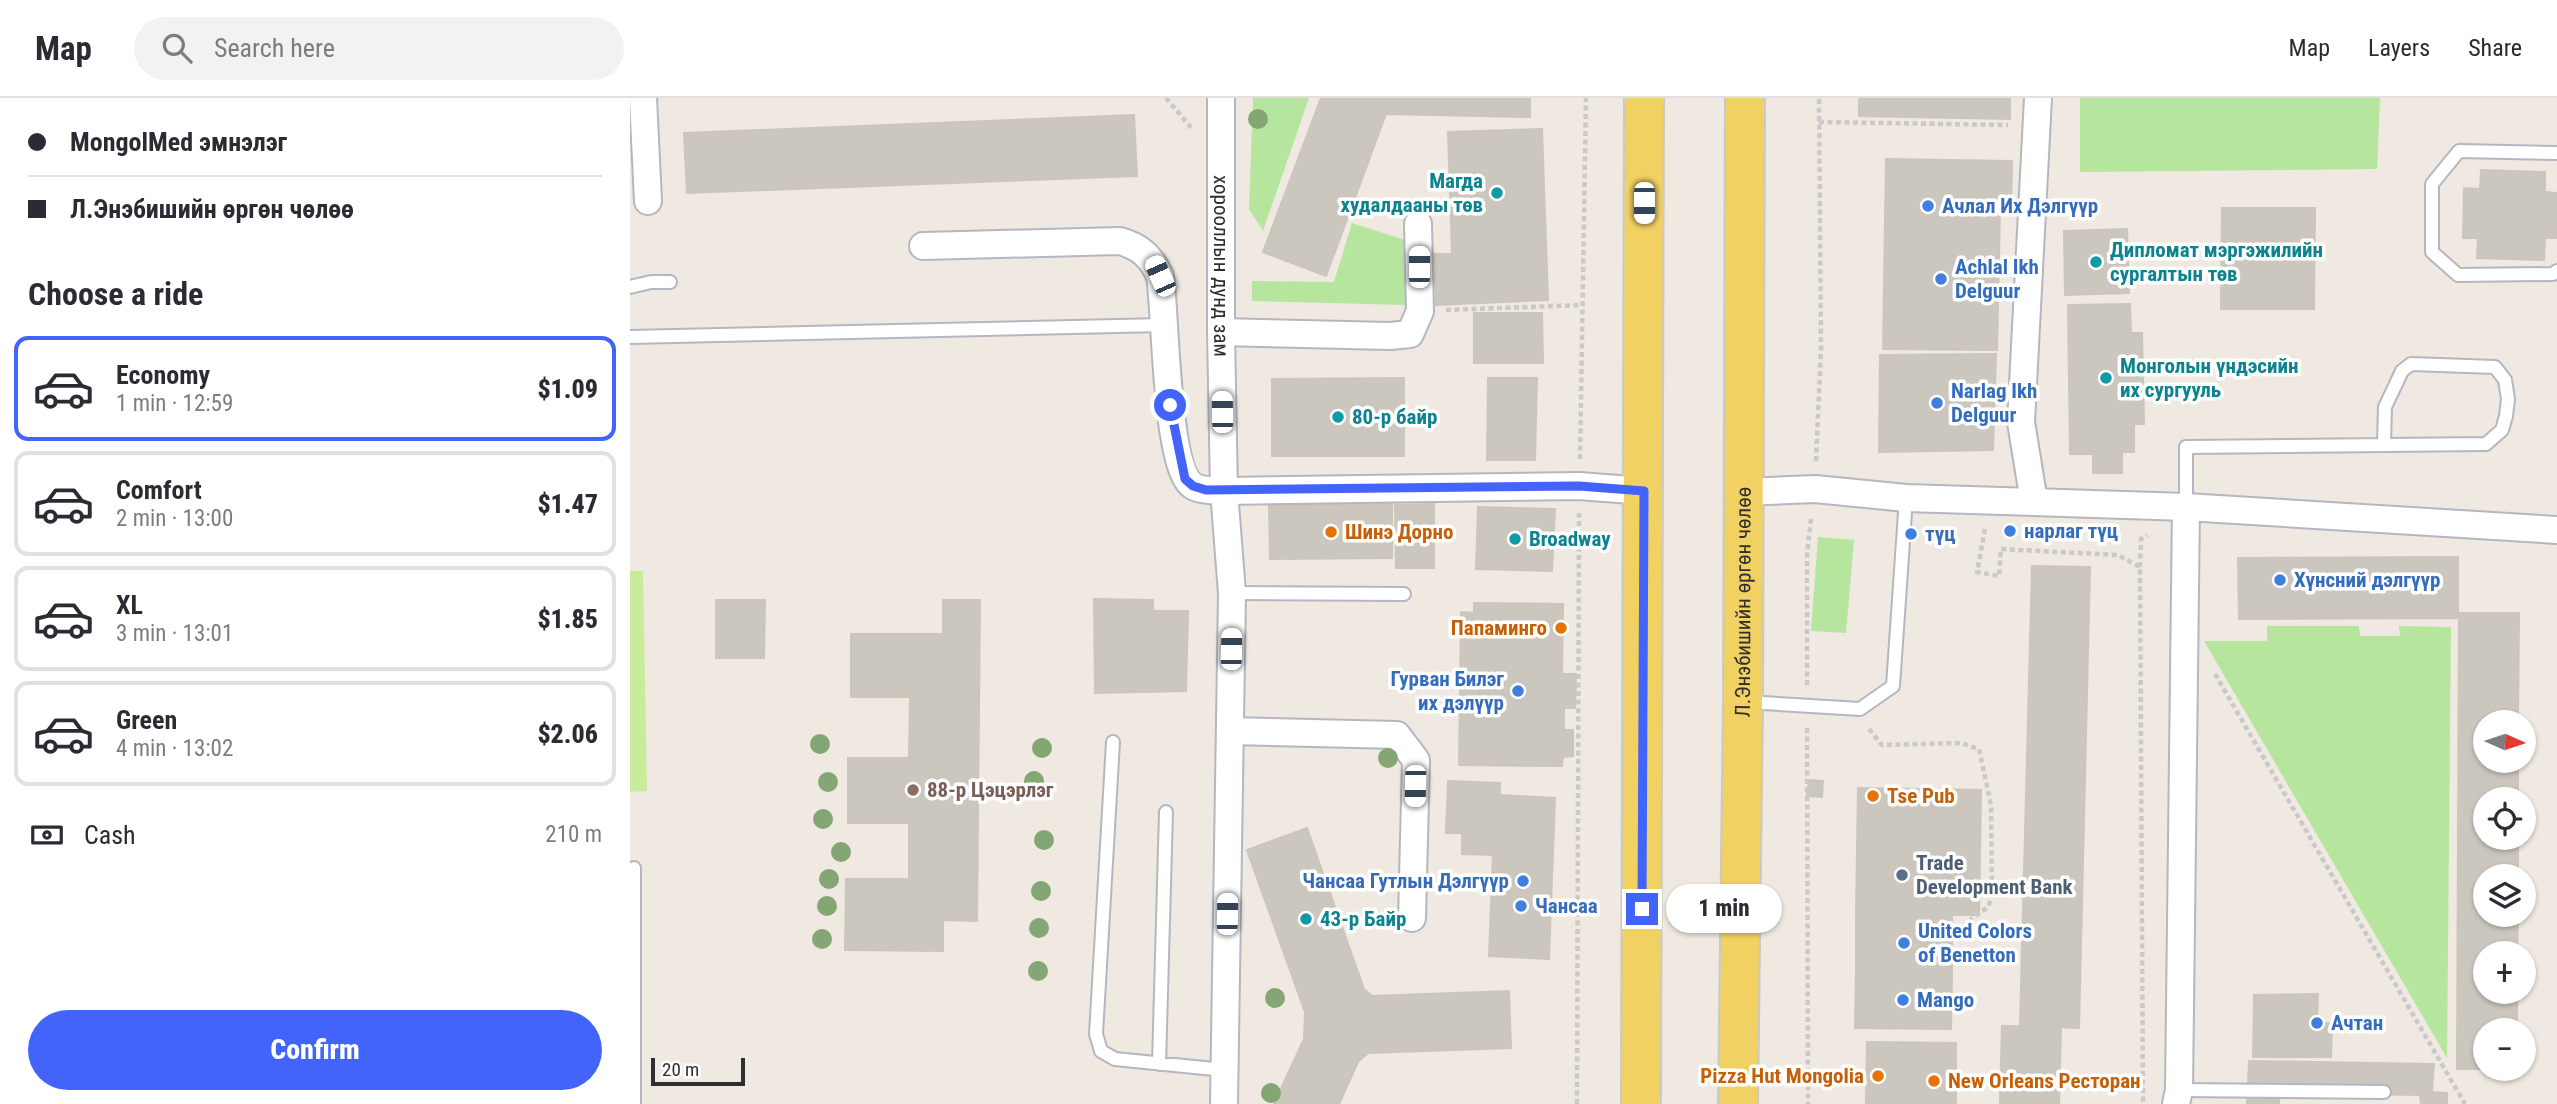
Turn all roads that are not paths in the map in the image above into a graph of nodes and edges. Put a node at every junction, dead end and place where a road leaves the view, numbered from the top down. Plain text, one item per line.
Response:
1 (643, 98) edge
2 (1221, 98) edge
3 (1644, 98) edge
4 (1745, 98) edge
5 (2038, 98) edge
6 (2557, 153) edge
7 (648, 201) dead end
8 (1418, 224) dead end
9 (923, 246) dead end
10 (2557, 271) edge
11 (670, 282) dead end
12 (630, 287) edge
13 (1163, 325) junction
14 (1221, 332) junction
15 (630, 337) edge
16 (2384, 444) junction
17 (1224, 491) junction
18 (1644, 491) junction
19 (1743, 492) junction
20 (1906, 498) junction
21 (2034, 502) junction
22 (2186, 507) junction
23 (2557, 530) edge
24 (1232, 593) junction
25 (1404, 594) dead end
26 (1744, 702) junction
27 (1230, 731) junction
28 (1113, 742) dead end
29 (1166, 812) dead end
30 (634, 869) dead end
31 (1412, 918) dead end
32 (1159, 1064) junction
33 (1224, 1070) junction
34 (2384, 1093) dead end
35 (2178, 1097) edge
36 (634, 1104) edge
37 (1224, 1104) edge
38 (1641, 1104) edge
39 (1738, 1104) edge

1 - 7 street
2 - 14 street, хорооллын дунд зам
3 - 18 main road
4 - 19 main road, Л.Энэбишийн өргөн чөлөө
5 - 21 street
6 - 10 lane
8 - 14 street
9 - 13 street
11 - 12 lane
13 - 15 lane
13 - 17 street
14 - 17 street, хорооллын дунд зам
16 - 16 lane
16 - 22 lane
17 - 18 street
17 - 24 street, хорооллын дунд зам
18 - 38 main road
19 - 20 street
19 - 26 main road, Л.Энэбишийн өргөн чөлөө
20 - 21 street
20 - 26 lane
21 - 22 street
22 - 23 street
22 - 35 street
24 - 25 lane
24 - 27 street, хорооллын дунд зам
26 - 39 main road, Л.Энэбишийн өргөн чөлөө
27 - 31 street
27 - 33 street, хорооллын дунд зам
28 - 32 lane
29 - 32 lane
30 - 36 lane
32 - 33 lane
33 - 37 street, хорооллын дунд зам
34 - 35 lane

